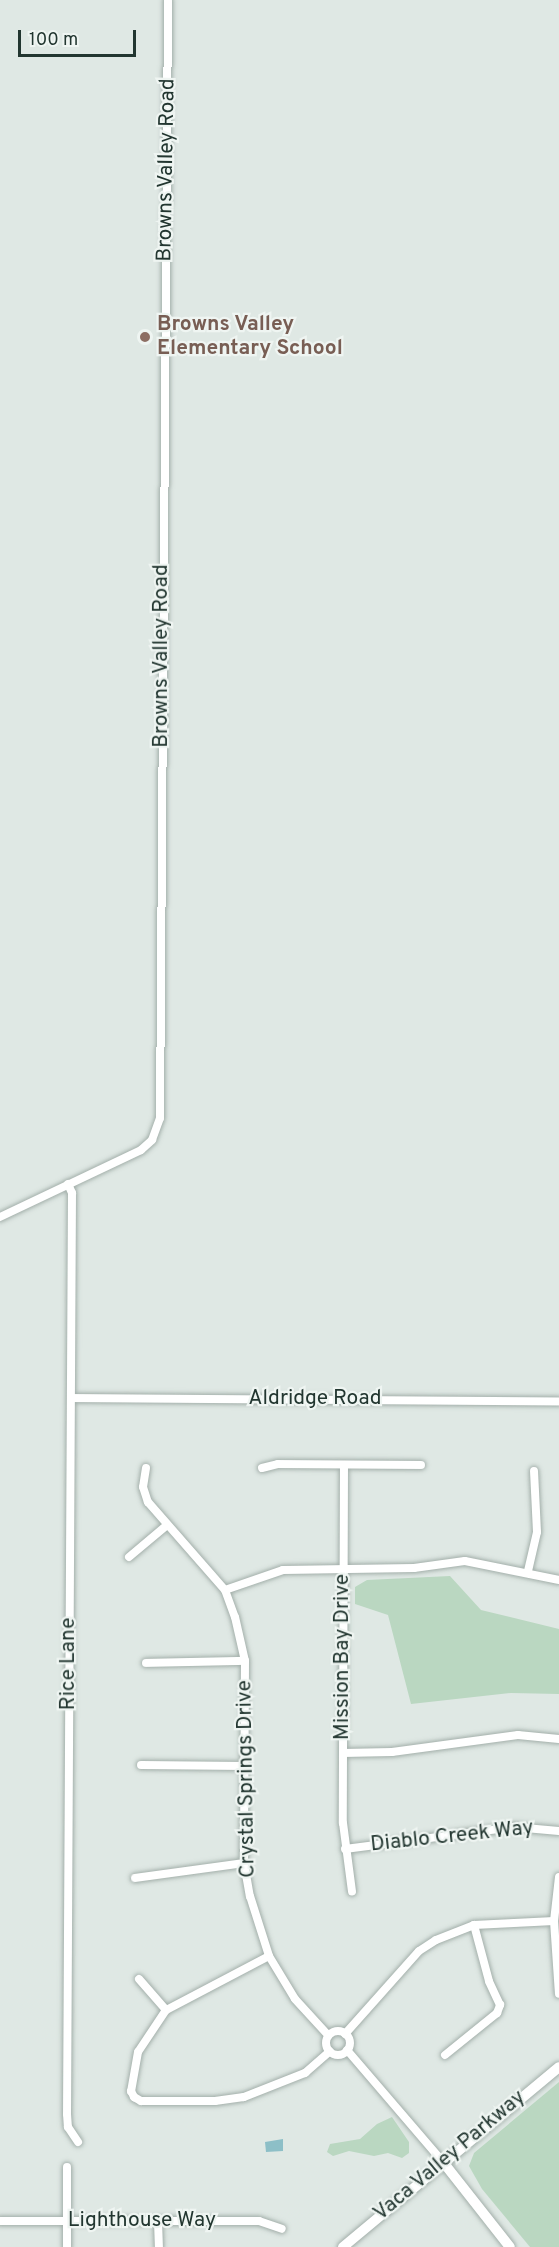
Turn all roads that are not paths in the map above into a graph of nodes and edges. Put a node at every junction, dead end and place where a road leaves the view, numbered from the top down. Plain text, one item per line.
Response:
1 (168, 0) edge
2 (68, 1184) junction
3 (0, 1217) edge
4 (71, 1398) junction
5 (559, 1401) edge
6 (344, 1465) junction
7 (421, 1465) dead end
8 (146, 1468) dead end
9 (261, 1468) dead end
10 (534, 1471) dead end
11 (166, 1526) junction
12 (129, 1557) dead end
13 (344, 1568) junction
14 (528, 1571) junction
15 (559, 1580) edge
16 (225, 1590) junction
17 (245, 1661) junction
18 (146, 1663) dead end
19 (559, 1739) edge
20 (343, 1753) junction
21 (141, 1765) dead end
22 (245, 1766) junction
23 (559, 1831) edge
24 (345, 1849) junction
25 (244, 1863) junction
26 (559, 1877) edge
27 (135, 1878) dead end
28 (352, 1891) dead end
29 (554, 1921) junction
30 (474, 1925) junction
31 (269, 1956) junction
32 (139, 1979) dead end
33 (559, 1994) edge
34 (166, 2010) junction
35 (345, 2034) junction
36 (328, 2035) junction
37 (347, 2050) junction
38 (330, 2051) junction
39 (445, 2055) dead end
40 (559, 2067) edge
41 (78, 2142) dead end
42 (443, 2162) junction
43 (67, 2167) dead end
44 (0, 2221) edge
45 (67, 2221) junction
46 (158, 2222) junction
47 (282, 2229) dead end
48 (67, 2247) edge
49 (159, 2247) edge
50 (343, 2247) edge
51 (510, 2247) edge

1 - 2 street, Browns Valley Road
2 - 3 street, Browns Valley Road
2 - 4 street, Rice Lane
4 - 5 street, Aldridge Road
4 - 41 street, Rice Lane
6 - 7 street
6 - 9 street
6 - 13 street, Mission Bay Drive
8 - 11 street, Crystal Springs Drive
10 - 14 street
11 - 12 street
11 - 16 street, Crystal Springs Drive
13 - 14 street
13 - 16 street
13 - 20 street, Mission Bay Drive
14 - 15 street
16 - 17 street, Crystal Springs Drive
17 - 18 street
17 - 22 street, Crystal Springs Drive
19 - 20 street
20 - 24 street, Mission Bay Drive
21 - 22 street
22 - 25 street, Crystal Springs Drive
23 - 24 street, Diablo Creek Way
24 - 28 street, Mission Bay Drive
25 - 27 street
25 - 31 street, Crystal Springs Drive
26 - 29 street
29 - 30 street
29 - 33 street
30 - 35 street
30 - 39 street
31 - 34 street
31 - 36 street, Crystal Springs Drive
32 - 34 street
34 - 38 street
35 - 36 street
35 - 37 street
36 - 38 street
37 - 38 street
37 - 42 street
40 - 42 street, Vaca Valley Parkway
42 - 50 street, Vaca Valley Parkway
42 - 51 street
43 - 45 street
44 - 45 street, Lighthouse Way
45 - 46 street, Lighthouse Way
45 - 48 street
46 - 47 street, Lighthouse Way
46 - 49 street

